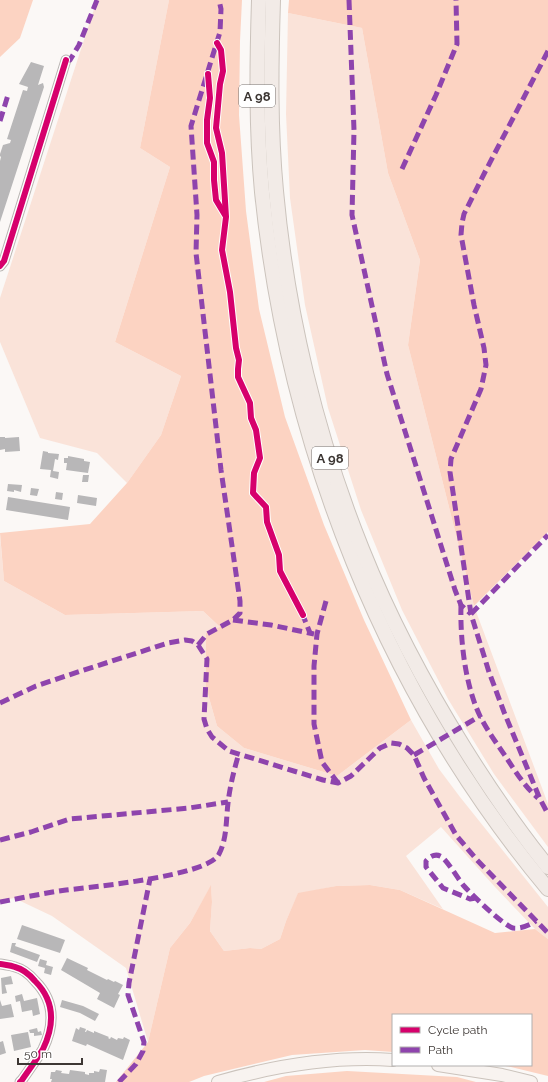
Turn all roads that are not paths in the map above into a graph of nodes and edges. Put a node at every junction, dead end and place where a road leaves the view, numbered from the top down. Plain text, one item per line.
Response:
1 (259, 0) edge
2 (273, 0) edge
3 (66, 60) dead end
4 (0, 266) edge
5 (548, 867) edge
6 (548, 889) edge
7 (0, 964) edge
8 (392, 1060) edge
9 (444, 1066) edge
10 (20, 1082) edge
11 (218, 1082) edge
12 (531, 1082) edge

1 - 6 highway, A 98
2 - 5 highway, A 98
3 - 4 street
7 - 10 street
8 - 11 main road
9 - 12 main road

